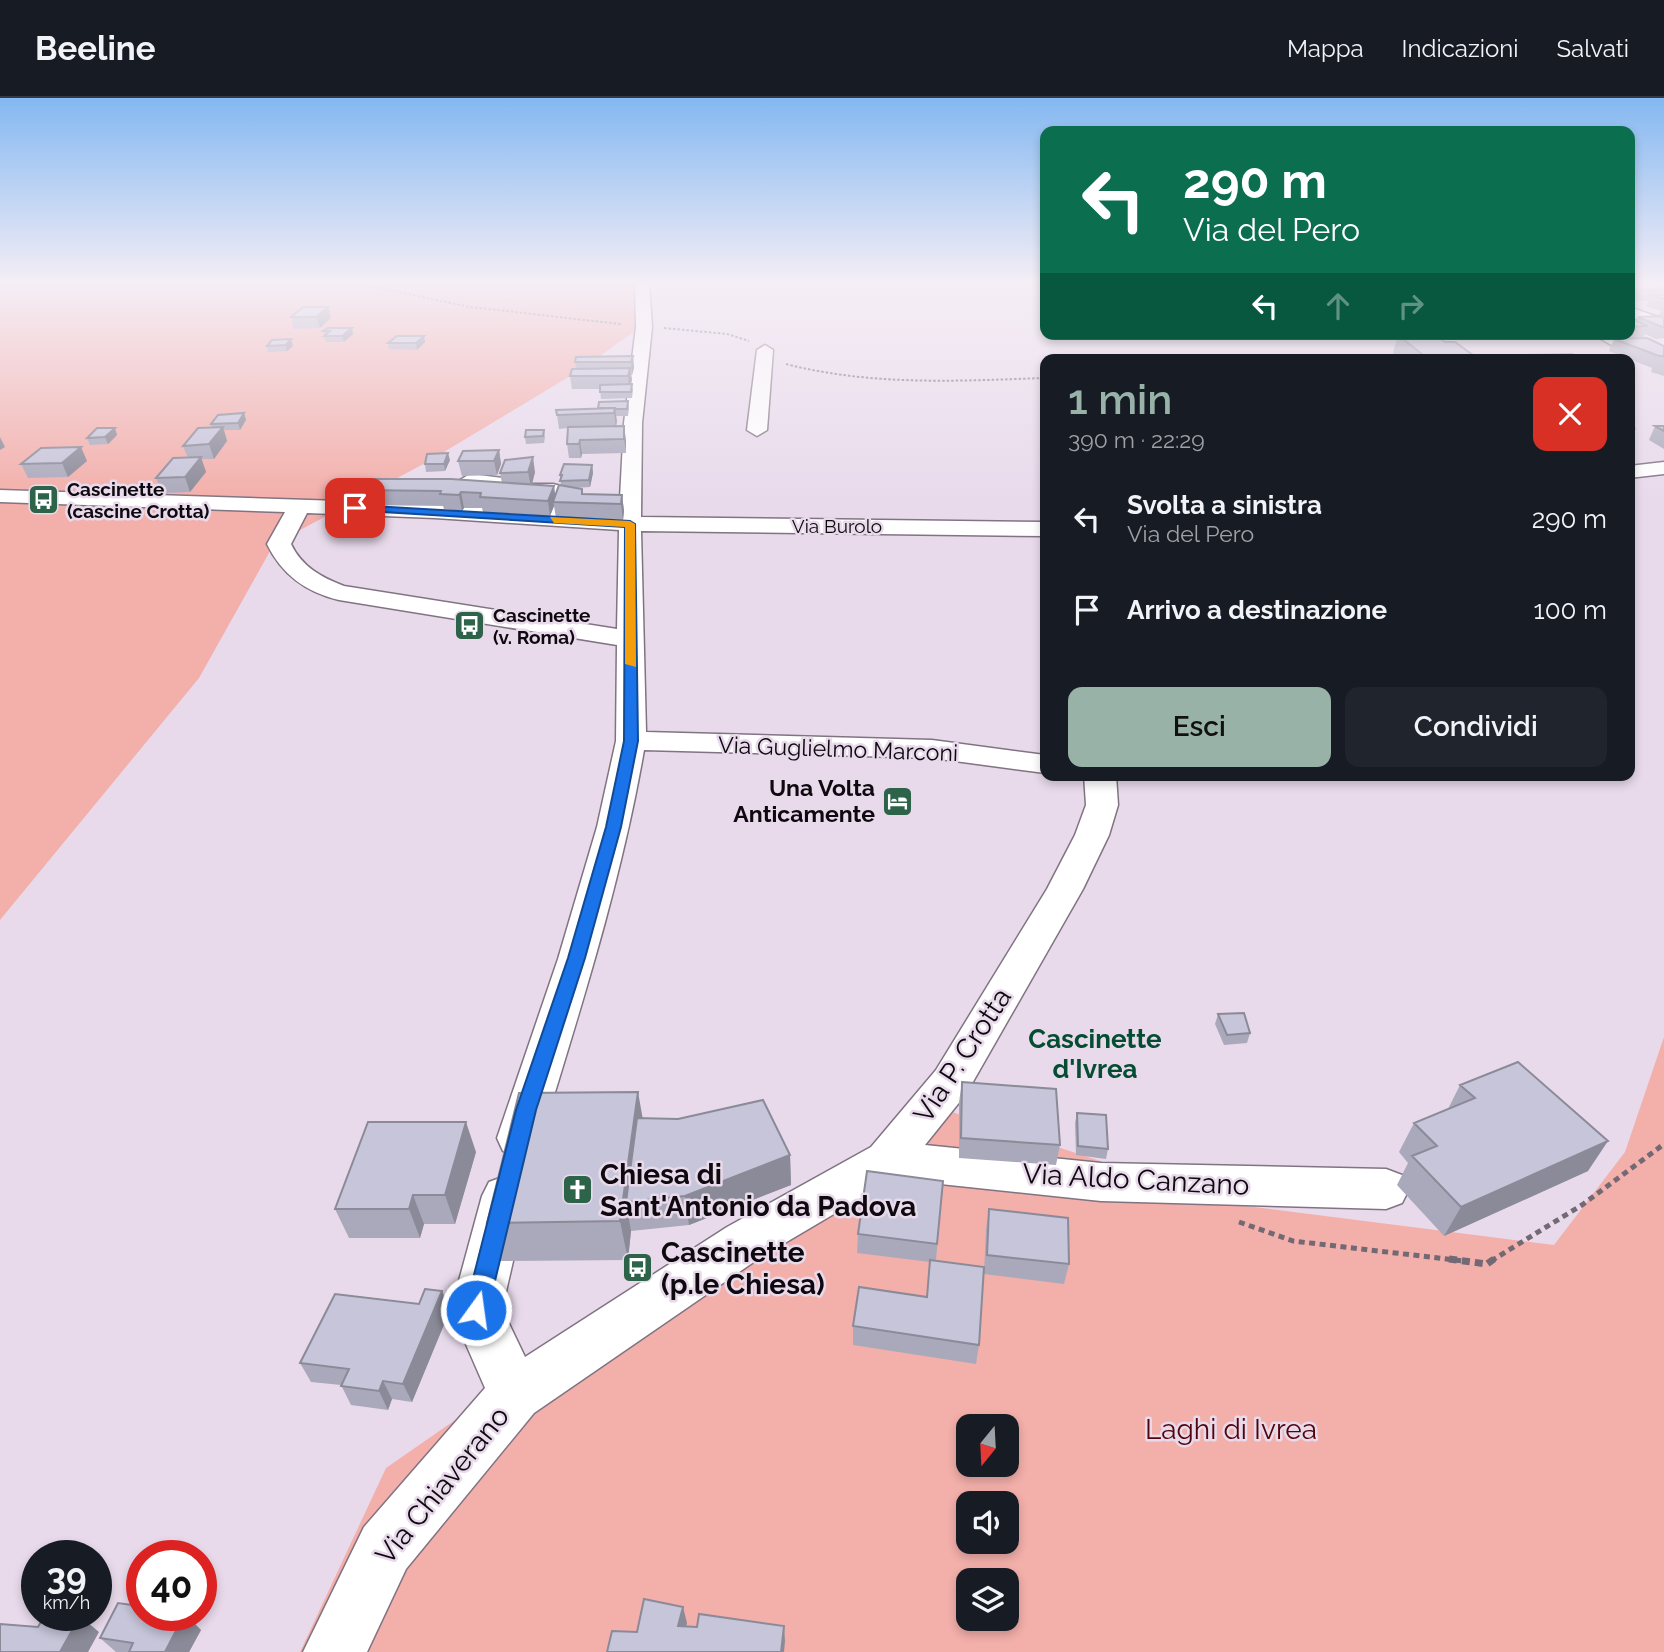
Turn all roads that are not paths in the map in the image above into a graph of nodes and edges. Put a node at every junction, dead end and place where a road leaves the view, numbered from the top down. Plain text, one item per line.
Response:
1 (640, 356) edge
2 (764, 356) edge
3 (757, 430) dead end
4 (1664, 468) edge
5 (1635, 471) edge
6 (470, 481) edge
7 (0, 496) edge
8 (299, 507) junction
9 (551, 519) junction
10 (630, 524) junction
11 (1040, 529) edge
12 (632, 639) junction
13 (631, 741) junction
14 (1040, 763) edge
15 (1100, 781) edge
16 (887, 1160) junction
17 (1386, 1189) dead end
18 (515, 1394) junction
19 (334, 1652) edge

1 - 10 street
2 - 3 street
4 - 5 street
6 - 9 street
7 - 8 street, Via Burolo
8 - 9 street, Via Burolo
8 - 12 street
9 - 10 street, Via Burolo
10 - 11 street, Via Burolo
10 - 12 street
12 - 13 street
13 - 14 street, Via Guglielmo Marconi
13 - 18 street
15 - 16 street, Via P. Crotta
16 - 17 street, Via Aldo Canzano
16 - 18 street, Via P. Crotta
18 - 19 street, Via Chiaverano

